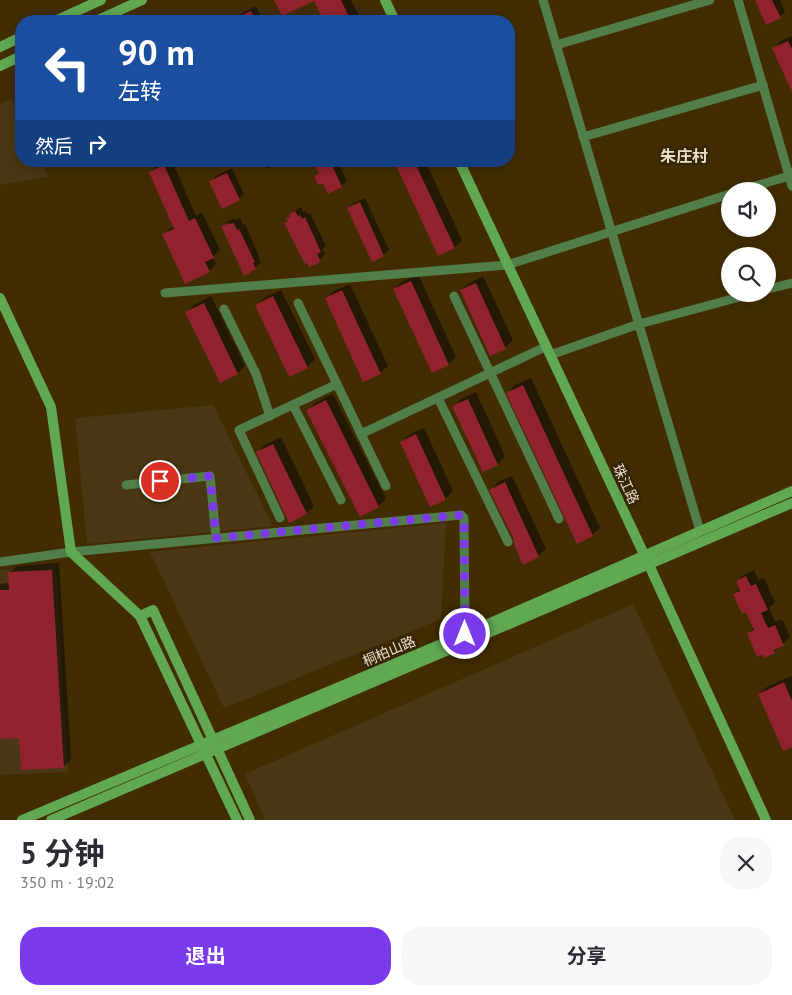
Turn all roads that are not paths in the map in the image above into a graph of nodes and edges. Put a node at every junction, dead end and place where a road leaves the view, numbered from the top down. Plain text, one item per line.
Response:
1 (101, 0) edge
2 (142, 0) edge
3 (385, 0) edge
4 (542, 0) edge
5 (710, 0) edge
6 (738, 0) edge
7 (68, 15) edge
8 (109, 15) edge
9 (392, 15) edge
10 (15, 40) edge
11 (556, 45) junction
12 (0, 47) edge
13 (15, 59) edge
14 (0, 66) edge
15 (762, 85) junction
16 (583, 137) junction
17 (462, 167) edge
18 (789, 176) junction
19 (769, 182) edge
20 (792, 186) edge
21 (721, 197) edge
22 (611, 232) junction
23 (507, 265) junction
24 (792, 283) edge
25 (776, 287) edge
26 (165, 293) dead end
27 (454, 296) dead end
28 (0, 298) edge
29 (722, 302) edge
30 (298, 303) dead end
31 (224, 309) dead end
32 (639, 324) junction
33 (548, 351) junction
34 (490, 372) junction
35 (337, 384) junction
36 (438, 398) junction
37 (294, 405) junction
38 (270, 416) junction
39 (361, 434) junction
40 (126, 485) dead end
41 (386, 486) dead end
42 (792, 491) edge
43 (341, 500) dead end
44 (792, 503) edge
45 (280, 518) dead end
46 (559, 519) dead end
47 (700, 531) junction
48 (216, 538) junction
49 (508, 542) dead end
50 (71, 552) junction
51 (647, 560) junction
52 (0, 562) edge
53 (140, 616) junction
54 (465, 634) junction
55 (201, 744) junction
56 (215, 745) junction
57 (206, 754) junction
58 (22, 820) edge
59 (51, 820) edge
60 (237, 820) edge
61 (250, 820) edge
62 (766, 820) edge

1 - 7 street
2 - 8 street
3 - 9 street
4 - 11 street
5 - 11 street
6 - 15 street
10 - 12 street
11 - 16 street
13 - 14 street
15 - 16 street
15 - 18 street
16 - 22 street
17 - 23 street, 珠江路
18 - 19 street
18 - 20 street
21 - 22 street
22 - 23 street
22 - 32 street
23 - 26 street
23 - 33 street, 珠江路
24 - 25 street
27 - 34 street
28 - 50 street
29 - 32 street
30 - 35 street
31 - 38 street
32 - 33 street
32 - 47 street
33 - 34 street
33 - 51 street, 珠江路
34 - 36 street
34 - 46 street
35 - 37 street
35 - 39 street
36 - 39 street
36 - 49 street
37 - 38 street
37 - 43 street
38 - 45 street
39 - 41 street
40 - 48 street
42 - 47 street, 桐柏山路
44 - 51 street, 桐柏山路
47 - 51 street, 桐柏山路
48 - 50 street
48 - 54 street
50 - 52 street
50 - 53 street
51 - 54 street, 桐柏山路
51 - 56 street, 桐柏山路
51 - 62 street, 珠江路
53 - 55 street
53 - 56 street
54 - 56 street, 桐柏山路
55 - 56 street, 桐柏山路
55 - 57 street
55 - 58 street, 桐柏山路
56 - 57 street, 桐柏山路
56 - 61 street
57 - 59 street, 桐柏山路
57 - 60 street

